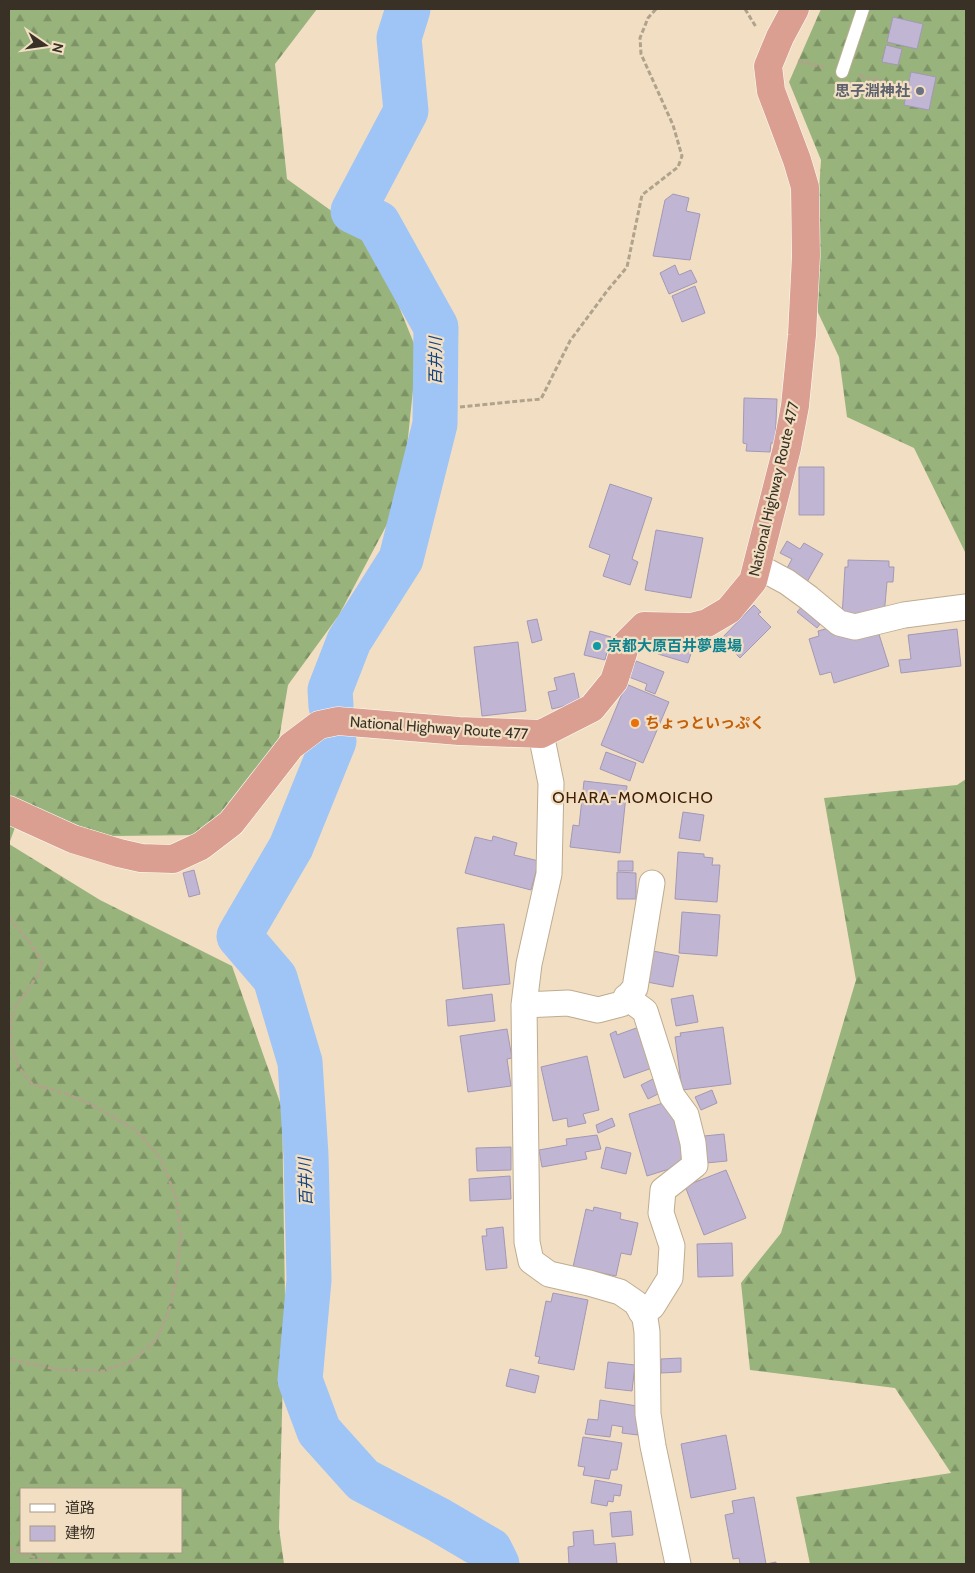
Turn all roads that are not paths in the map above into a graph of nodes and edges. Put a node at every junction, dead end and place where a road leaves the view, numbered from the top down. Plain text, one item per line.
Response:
1 (795, 9) edge
2 (863, 9) edge
3 (842, 72) dead end
4 (757, 566) junction
5 (966, 607) edge
6 (541, 734) junction
7 (9, 810) edge
8 (652, 883) dead end
9 (626, 998) junction
10 (524, 1005) junction
11 (641, 1312) junction
12 (678, 1564) edge

1 - 4 highway, National Highway Route 477
2 - 3 lane
4 - 5 street
4 - 6 highway, National Highway Route 477
6 - 7 highway, National Highway Route 477
6 - 10 street
8 - 9 street
9 - 10 street
9 - 11 street
10 - 11 street
11 - 12 street

